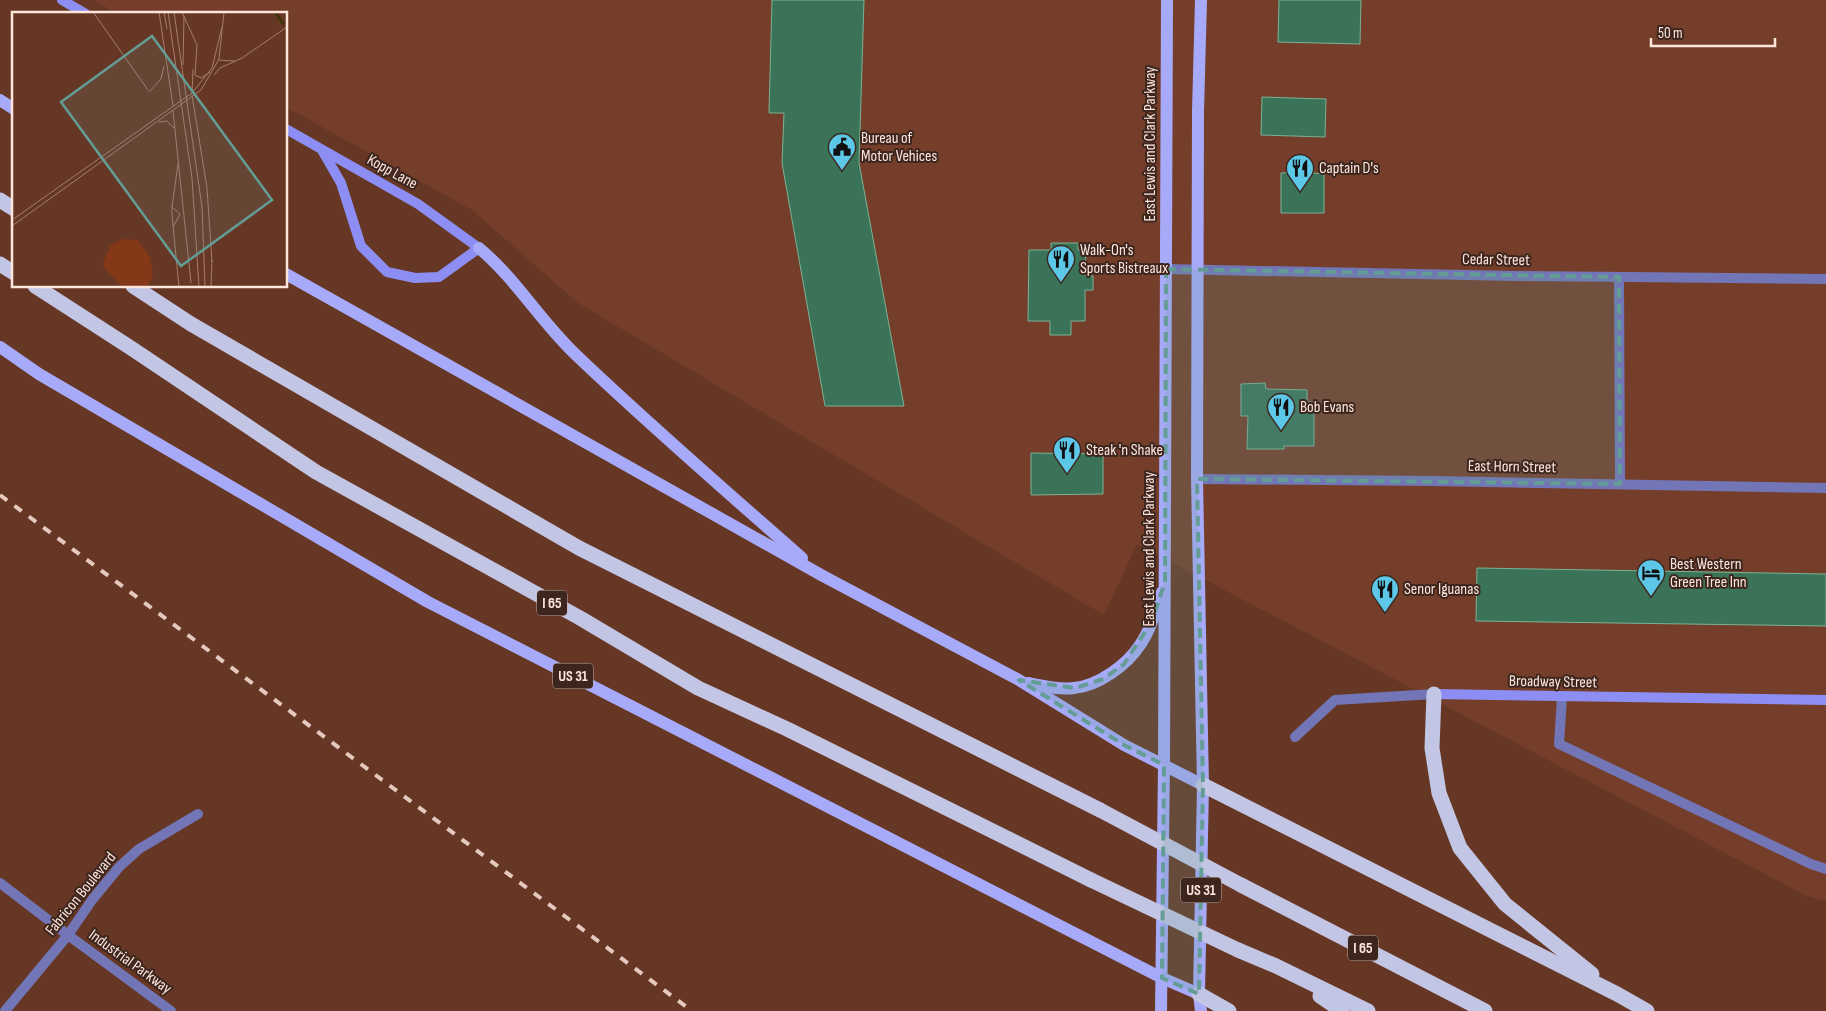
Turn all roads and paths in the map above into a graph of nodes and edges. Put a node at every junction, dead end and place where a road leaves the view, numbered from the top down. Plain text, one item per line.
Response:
1 (62, 0) edge
2 (1167, 0) edge
3 (1201, 0) edge
4 (83, 12) edge
5 (0, 100) edge
6 (12, 108) edge
7 (288, 130) edge
8 (322, 150) junction
9 (0, 200) edge
10 (12, 208) edge
11 (479, 248) junction
12 (0, 264) edge
13 (1166, 268) junction
14 (1197, 270) junction
15 (12, 272) edge
16 (288, 275) edge
17 (1619, 277) junction
18 (1826, 280) edge
19 (38, 288) edge
20 (136, 288) edge
21 (0, 348) edge
22 (1197, 479) junction
23 (1620, 484) junction
24 (1826, 488) edge
25 (823, 576) junction
26 (1165, 582) junction
27 (1019, 680) junction
28 (1434, 694) junction
29 (1562, 697) junction
30 (1826, 700) edge
31 (1295, 737) dead end
32 (1164, 765) junction
33 (1203, 785) junction
34 (198, 814) dead end
35 (1826, 870) edge
36 (0, 883) edge
37 (68, 936) junction
38 (1354, 943) junction
39 (1276, 966) junction
40 (1162, 978) junction
41 (1199, 994) junction
42 (1617, 994) junction
43 (5, 1011) edge
44 (171, 1011) edge
45 (1162, 1011) edge
46 (1201, 1011) edge
47 (1229, 1011) edge
48 (1342, 1011) edge
49 (1368, 1011) edge
50 (1485, 1011) edge
51 (1497, 1011) edge
52 (1647, 1011) edge

1 - 4 street
2 - 13 main road, East Lewis and Clark Parkway
3 - 14 main road
5 - 6 main road
7 - 8 street, Kopp Lane
8 - 11 street, Kopp Lane
8 - 11 street
9 - 10 highway
11 - 25 main road
12 - 15 highway
13 - 14 street, Cedar Street
13 - 26 main road, East Lewis and Clark Parkway
14 - 17 street, Cedar Street
14 - 22 main road
16 - 25 main road
17 - 18 street, Cedar Street
17 - 23 street
19 - 39 highway, I 65, bridge
20 - 38 highway, I 65, bridge
21 - 40 main road, US 31
22 - 23 street, East Horn Street
22 - 33 main road
23 - 24 street, East Horn Street
25 - 27 main road
26 - 27 main road
26 - 32 main road, East Lewis and Clark Parkway
27 - 32 main road
28 - 29 street, Broadway Street
28 - 31 street, Broadway Street
28 - 42 highway
29 - 30 street, Broadway Street
29 - 35 street
32 - 33 main road
32 - 40 main road, East Lewis and Clark Parkway
33 - 41 main road, US 31
33 - 42 highway
34 - 37 street, Fabricon Boulevard
36 - 37 street, Industrial Parkway
37 - 43 street, Fabricon Boulevard
37 - 44 street, Industrial Parkway
38 - 50 highway, I 65
38 - 51 highway
39 - 48 highway
39 - 49 highway, I 65
40 - 41 main road
40 - 45 main road, East Lewis and Clark Parkway
41 - 46 main road, US 31
41 - 47 highway
42 - 52 highway

